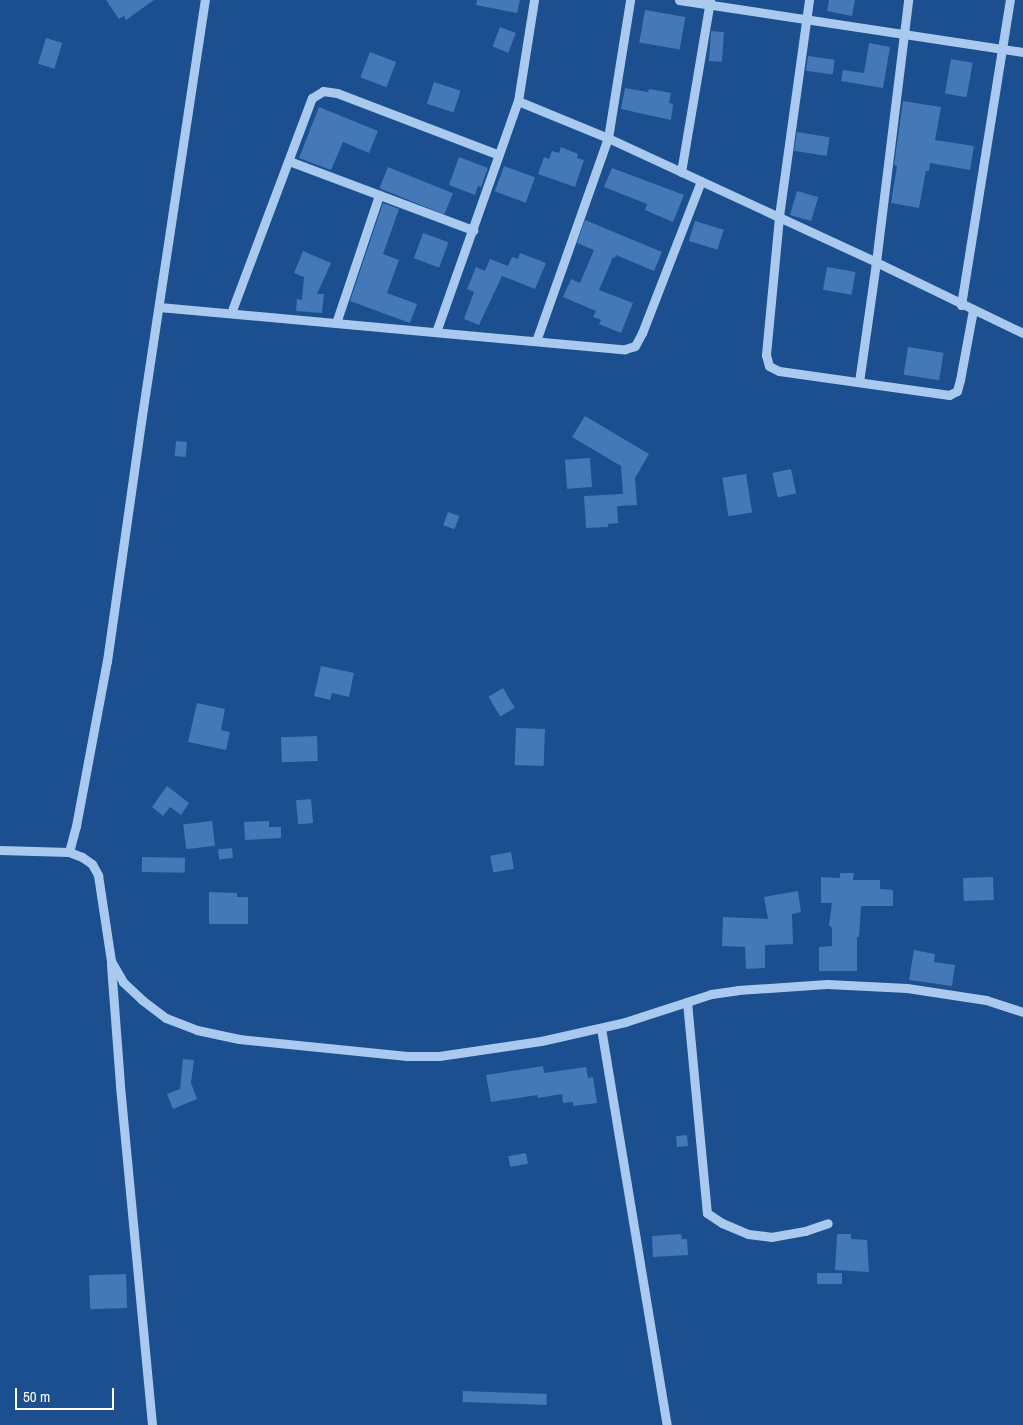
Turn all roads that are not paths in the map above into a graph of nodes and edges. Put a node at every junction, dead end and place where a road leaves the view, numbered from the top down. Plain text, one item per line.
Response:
1 (205, 0) edge
2 (534, 0) edge
3 (630, 0) edge
4 (679, 0) edge
5 (809, 0) edge
6 (908, 0) edge
7 (1010, 0) edge
8 (709, 3) edge
9 (806, 18) junction
10 (903, 33) junction
11 (1002, 48) junction
12 (1023, 52) edge
13 (518, 101) junction
14 (608, 138) junction
15 (499, 155) junction
16 (288, 161) junction
17 (681, 172) junction
18 (701, 181) junction
19 (379, 195) junction
20 (779, 217) junction
21 (473, 230) junction
22 (876, 262) junction
23 (961, 305) junction
24 (159, 306) junction
25 (973, 310) junction
26 (231, 313) junction
27 (336, 323) junction
28 (436, 332) junction
29 (1023, 333) edge
30 (536, 341) junction
31 (859, 382) junction
32 (0, 850) edge
33 (68, 852) junction
34 (111, 961) junction
35 (687, 1002) junction
36 (1023, 1012) edge
37 (601, 1028) junction
38 (828, 1223) dead end
39 (152, 1425) edge
40 (666, 1425) edge

1 - 24 street
2 - 13 street
3 - 14 street
4 - 8 street
5 - 9 street
6 - 10 street
7 - 11 street
8 - 9 street
8 - 17 street
9 - 10 street
9 - 20 street
10 - 11 street
10 - 22 street
11 - 12 street
11 - 23 street
13 - 14 street
13 - 15 street
14 - 17 street
14 - 30 street
15 - 16 street
15 - 21 street
16 - 19 street
16 - 26 street
17 - 18 street
18 - 20 street
18 - 30 street
19 - 21 street
19 - 27 street
20 - 22 street
20 - 31 street
21 - 28 street
22 - 23 street
22 - 31 street
23 - 25 street
24 - 26 street
24 - 33 street
25 - 29 street
25 - 31 street
26 - 27 street
27 - 28 street
28 - 30 street
32 - 33 street
33 - 34 street
34 - 37 street
34 - 39 street
35 - 36 street
35 - 37 street
35 - 38 street
37 - 40 street

